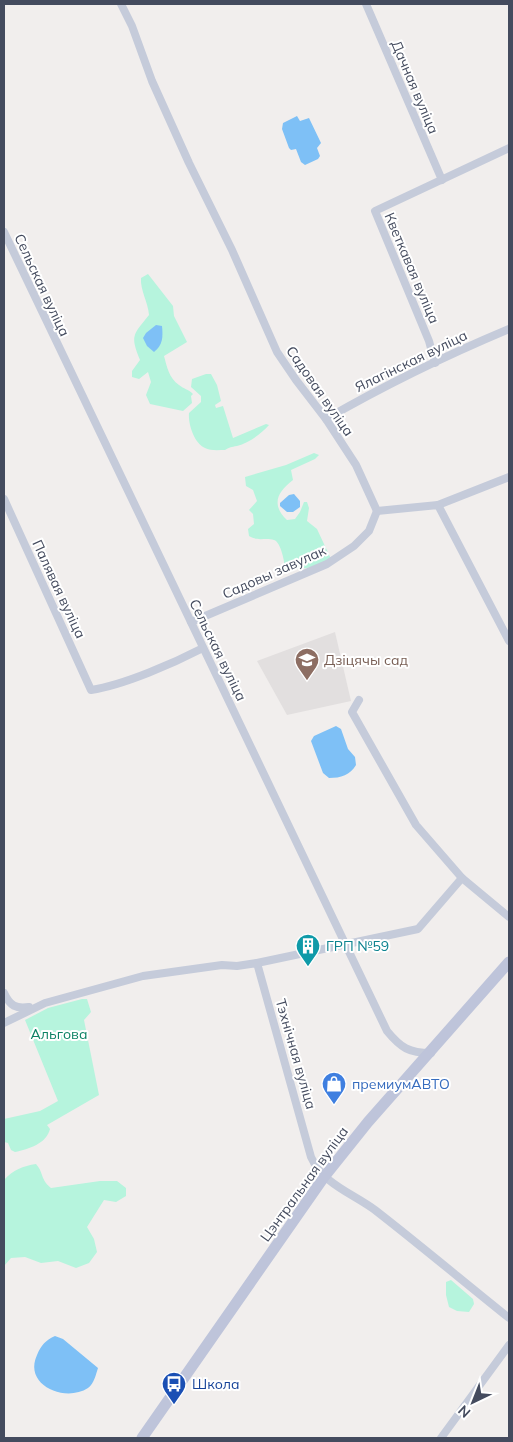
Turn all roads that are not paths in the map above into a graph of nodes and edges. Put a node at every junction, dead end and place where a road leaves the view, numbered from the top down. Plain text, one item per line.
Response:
1 (121, 4) edge
2 (366, 4) edge
3 (509, 148) edge
4 (442, 180) junction
5 (4, 232) edge
6 (509, 329) edge
7 (435, 363) junction
8 (326, 419) junction
9 (509, 477) edge
10 (4, 499) edge
11 (438, 505) junction
12 (377, 511) junction
13 (191, 622) junction
14 (509, 641) edge
15 (203, 648) junction
16 (359, 700) dead end
17 (462, 878) junction
18 (509, 917) edge
19 (344, 944) junction
20 (509, 962) edge
21 (257, 963) junction
22 (4, 994) edge
23 (34, 1007) junction
24 (4, 1023) edge
25 (431, 1053) junction
26 (324, 1177) junction
27 (509, 1318) edge
28 (509, 1345) edge
29 (142, 1438) edge
30 (441, 1438) edge

1 - 8 street, Садовая вуліца
2 - 4 street, Дачная вуліца
3 - 4 street
4 - 7 street, Кветкавая вуліца
5 - 13 street, Сельская вуліца
6 - 7 street, Ялагінская вуліца
7 - 8 street, Ялагінская вуліца
8 - 12 street, Садовая вуліца
9 - 11 street
10 - 15 street, Палявая вуліца
11 - 12 street
11 - 14 street
12 - 13 street, Садовы завулак
13 - 15 street, Сельская вуліца
15 - 19 street, Сельская вуліца
16 - 17 street
17 - 18 street
17 - 19 street
19 - 21 street
19 - 25 street, Сельская вуліца
20 - 25 street, Цэнтральная вуліца
21 - 23 street
21 - 26 street, Тэхнічная вуліца
22 - 23 street
23 - 24 street
25 - 26 street, Цэнтральная вуліца
26 - 27 street, Тэхнічная вуліца
26 - 29 street, Цэнтральная вуліца
28 - 30 street

